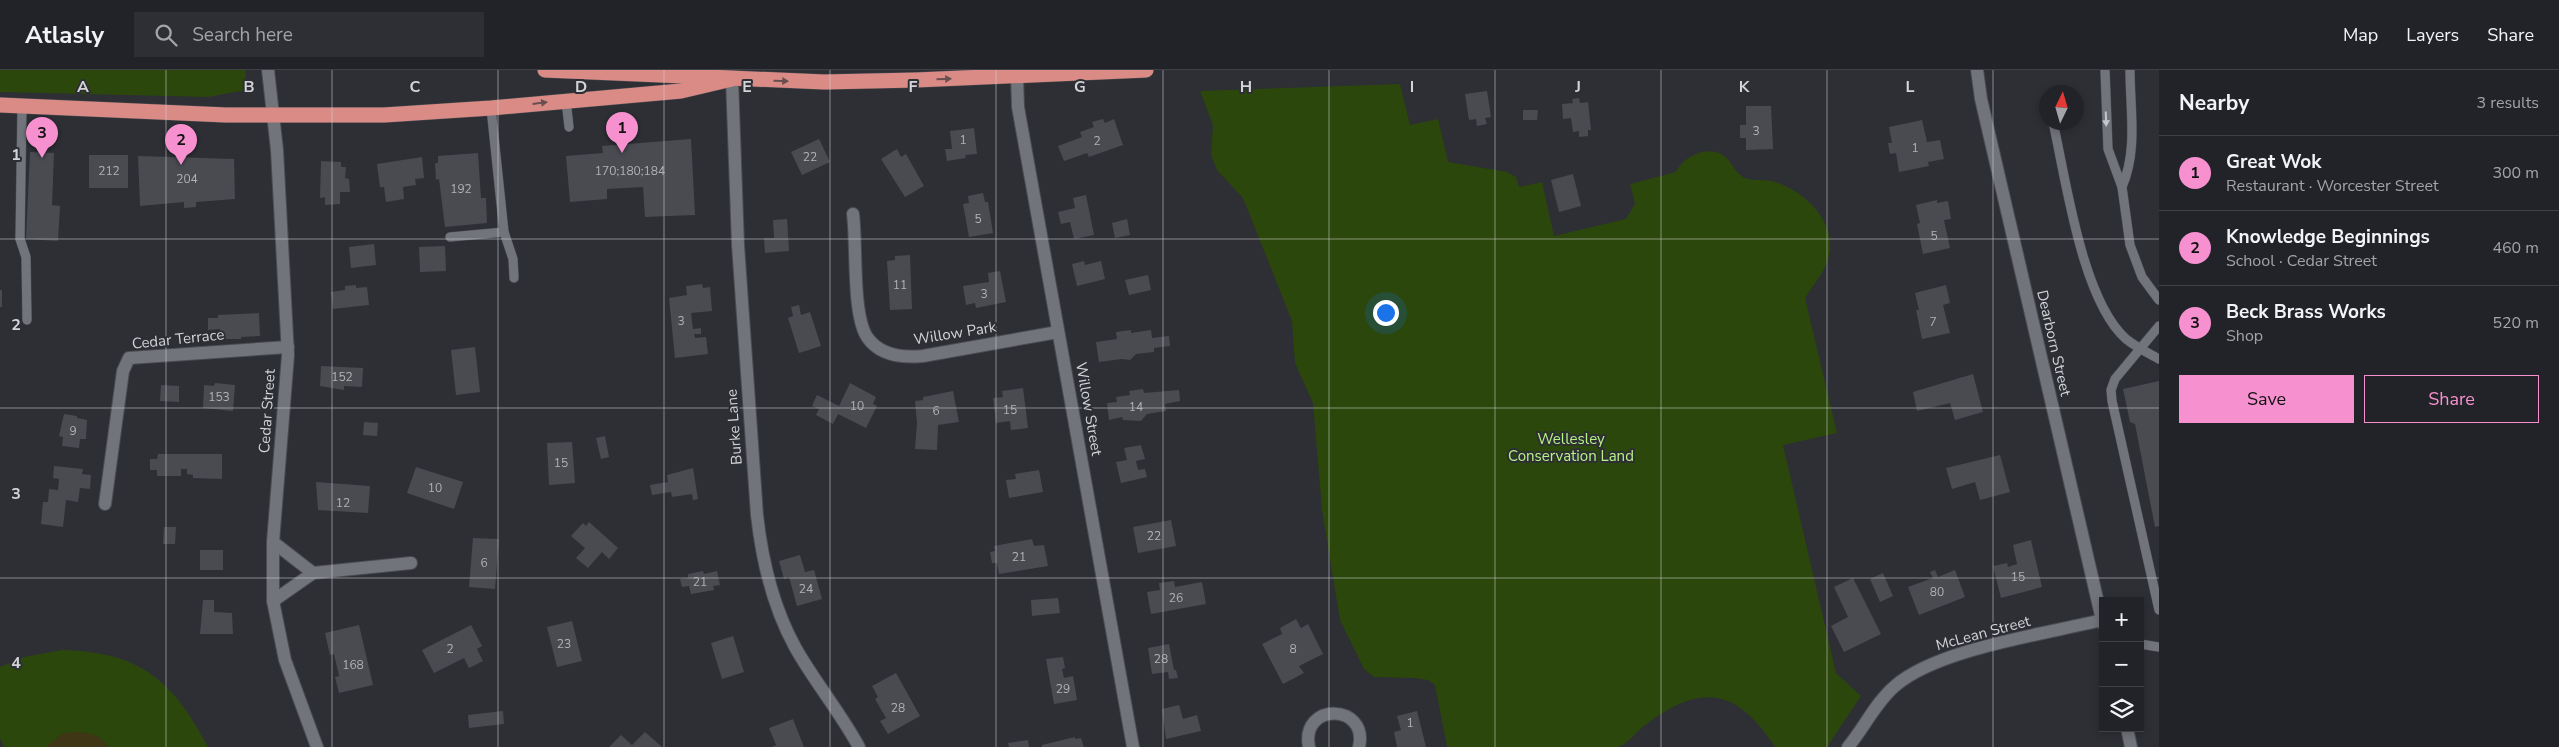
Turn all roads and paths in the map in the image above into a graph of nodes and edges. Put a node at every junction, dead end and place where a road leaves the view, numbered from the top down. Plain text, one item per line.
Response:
1 (545, 70) edge
2 (1146, 70) edge
3 (1977, 70) edge
4 (2105, 70) edge
5 (2130, 70) edge
6 (269, 75) edge
7 (1017, 76) junction
8 (732, 79) junction
9 (566, 100) junction
10 (0, 105) edge
11 (22, 106) junction
12 (491, 108) junction
13 (272, 115) junction
14 (569, 128) dead end
15 (2055, 130) edge
16 (2122, 187) junction
17 (853, 214) dead end
18 (504, 232) junction
19 (450, 237) dead end
20 (514, 278) dead end
21 (2159, 300) edge
22 (28, 320) dead end
23 (2159, 326) edge
24 (1058, 332) junction
25 (288, 347) junction
26 (2141, 348) junction
27 (2159, 359) edge
28 (105, 504) dead end
29 (273, 542) junction
30 (411, 564) dead end
31 (313, 573) junction
32 (273, 601) junction
33 (2099, 609) edge
34 (2159, 610) edge
35 (2099, 623) edge
36 (2144, 645) edge
37 (2159, 647) edge
38 (2128, 732) edge
39 (317, 747) edge
40 (859, 747) edge
41 (1133, 747) edge
42 (1309, 747) edge
43 (1360, 747) edge
44 (1848, 747) edge
45 (2131, 747) edge

1 - 8 highway
2 - 7 highway
3 - 33 street, Dearborn Street
4 -> 16 lane
5 - 16 lane
6 - 13 street, Cedar Street
8 -> 7 highway
7 - 24 street, Willow Street
8 - 9 highway
8 - 40 street, Burke Lane
12 -> 9 highway
9 - 14 lane
10 - 11 highway
11 - 13 highway
11 - 22 lane
12 - 13 highway
12 - 18 lane
13 - 25 street, Cedar Street
15 - 26 lane
16 - 21 lane
17 - 24 street, Willow Park
18 - 19 lane
18 - 20 lane
23 - 26 lane
24 - 41 street, Willow Street
25 - 28 street, Cedar Terrace
25 - 29 street, Cedar Street
26 - 27 lane
26 - 34 lane
29 - 31 street
29 - 32 street, Cedar Street
30 - 31 street
31 - 32 street
32 - 39 street, Cedar Street
35 - 44 street, McLean Street
36 - 37 lane
38 - 45 street
42 - 43 street

